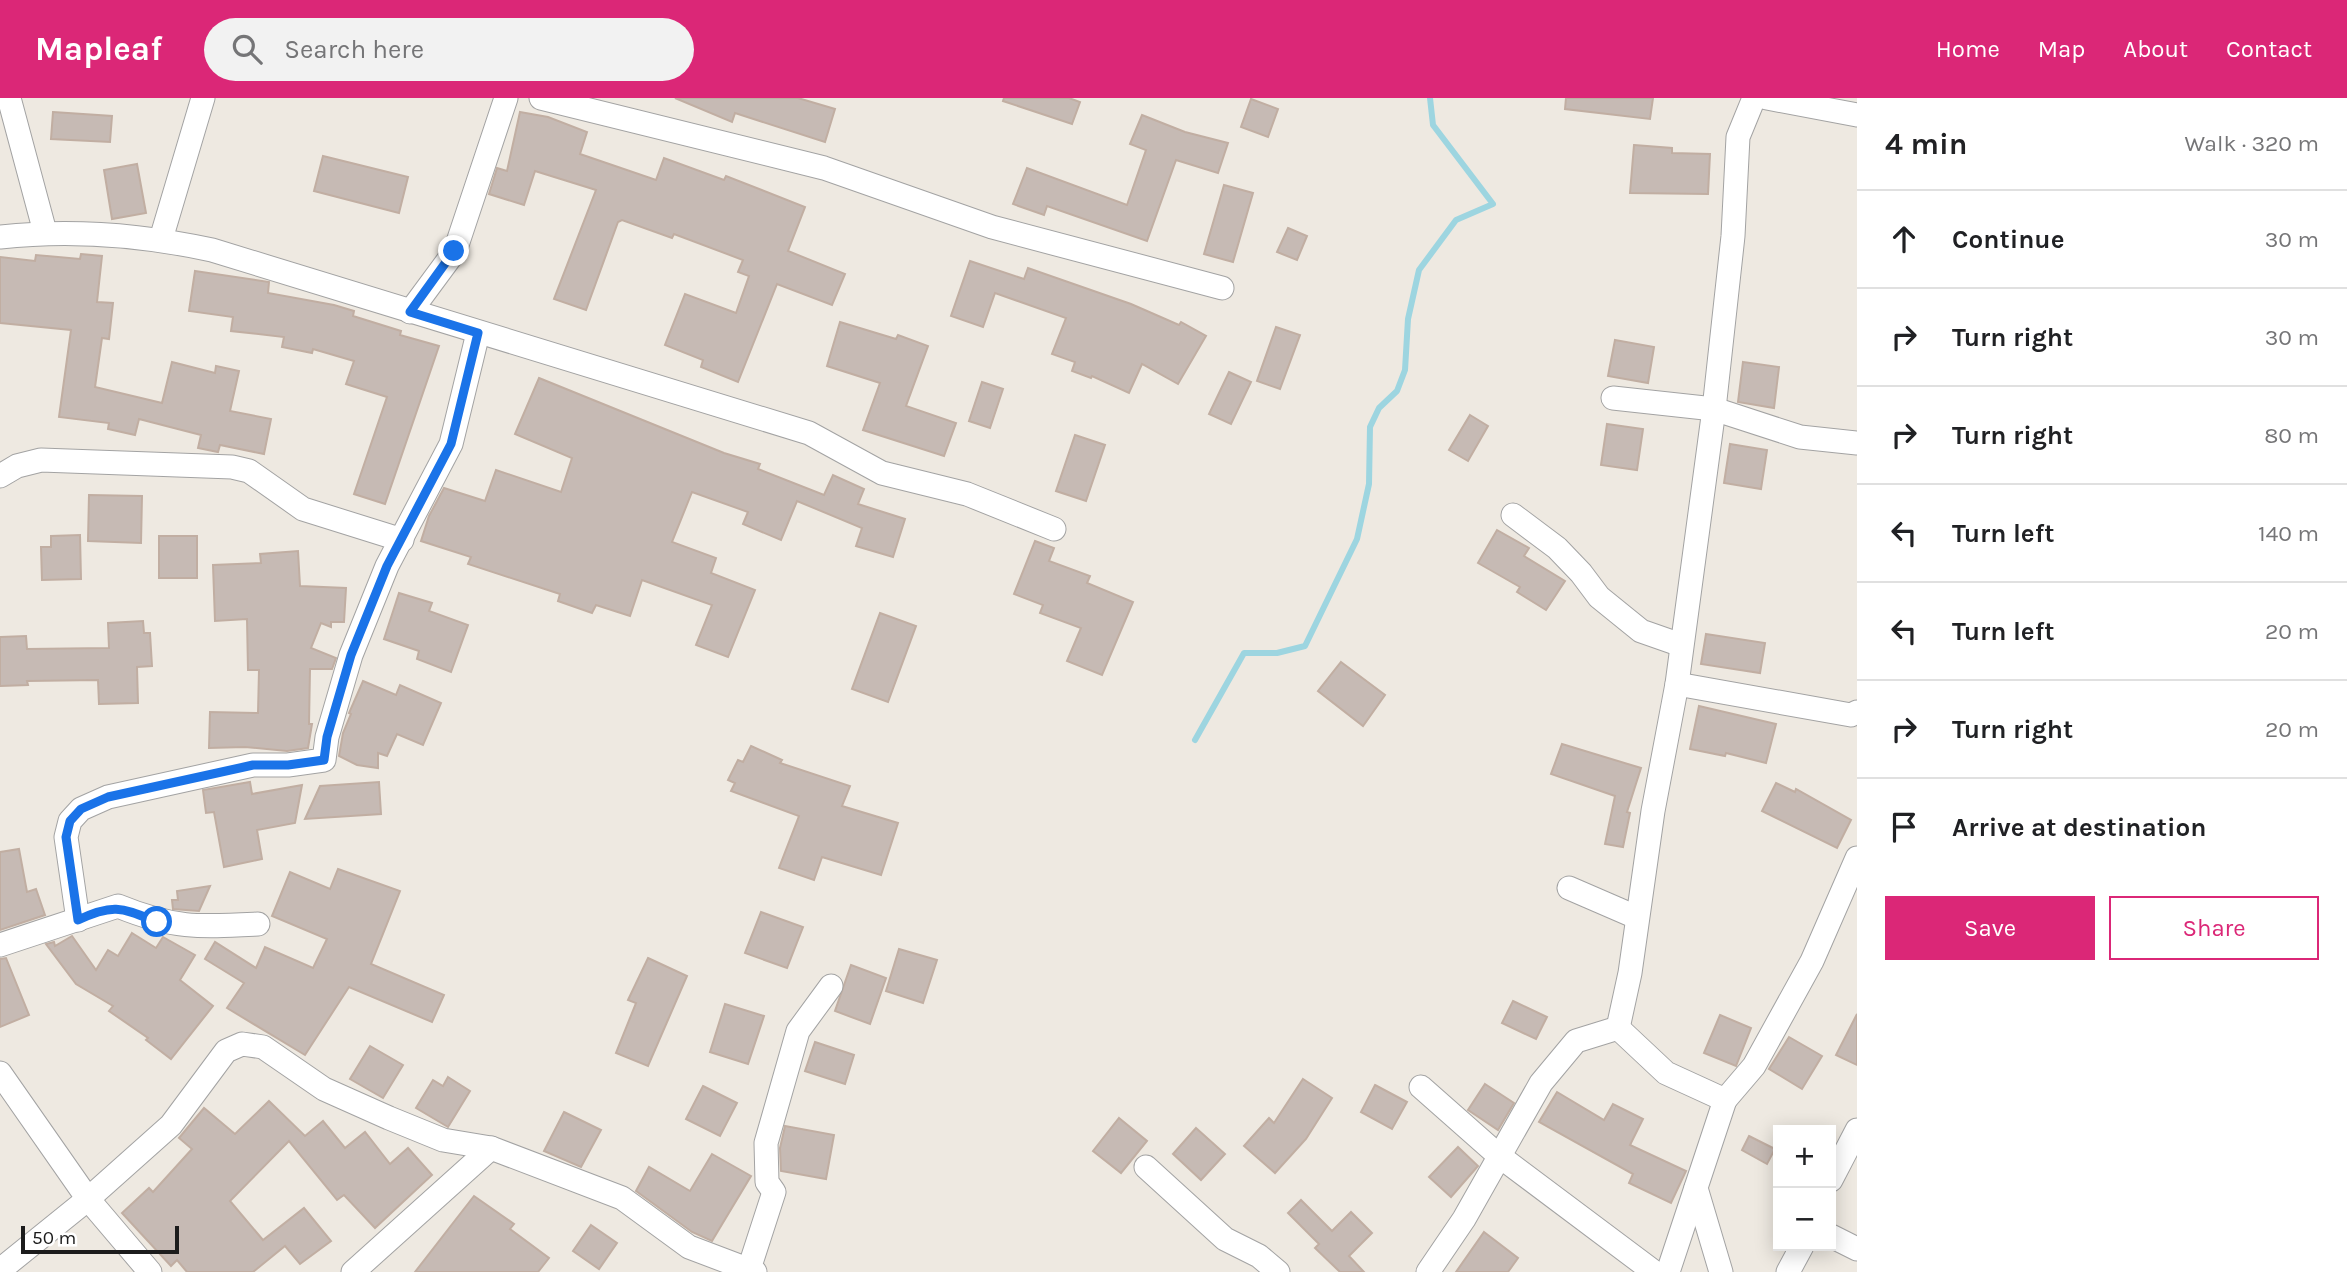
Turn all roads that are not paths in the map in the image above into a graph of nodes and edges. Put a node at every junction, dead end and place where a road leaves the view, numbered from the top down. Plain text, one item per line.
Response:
1 (9, 98) edge
2 (203, 98) edge
3 (506, 98) edge
4 (541, 98) edge
5 (1754, 98) edge
6 (1767, 98) edge
7 (1857, 115) edge
8 (44, 232) junction
9 (0, 237) edge
10 (161, 239) junction
11 (1222, 288) dead end
12 (410, 312) junction
13 (478, 333) junction
14 (1614, 398) dead end
15 (1714, 409) junction
16 (1857, 443) edge
17 (0, 476) edge
18 (1513, 515) dead end
19 (1054, 529) dead end
20 (402, 540) junction
21 (1681, 645) junction
22 (1677, 684) junction
23 (1857, 712) edge
24 (1857, 858) edge
25 (1569, 888) dead end
26 (1636, 917) junction
27 (78, 920) junction
28 (258, 924) dead end
29 (0, 945) edge
30 (831, 985) dead end
31 (1618, 1028) junction
32 (0, 1073) edge
33 (1421, 1087) dead end
34 (1725, 1100) junction
35 (1857, 1130) edge
36 (491, 1148) junction
37 (1498, 1155) junction
38 (1146, 1167) dead end
39 (1836, 1170) edge
40 (1696, 1188) junction
41 (88, 1199) junction
42 (1836, 1238) edge
43 (1857, 1249) edge
44 (1799, 1251) edge
45 (0, 1270) edge
46 (752, 1270) edge
47 (150, 1272) edge
48 (353, 1272) edge
49 (1278, 1272) edge
50 (1428, 1272) edge
51 (1654, 1272) edge
52 (1668, 1272) edge
53 (1721, 1272) edge
54 (1788, 1272) edge

1 - 8 street
2 - 10 street
3 - 12 street
4 - 11 street
5 - 15 street
6 - 7 street
8 - 9 street
8 - 10 street
10 - 12 street
12 - 13 street
13 - 19 street
13 - 20 street
14 - 15 street
15 - 16 street
15 - 21 street
17 - 20 street
18 - 21 street
20 - 27 street
21 - 22 street
22 - 23 street
22 - 26 street
24 - 34 street
25 - 26 street
26 - 31 street
27 - 28 street
27 - 29 street
30 - 46 street
31 - 34 street
31 - 37 street
32 - 41 street
33 - 37 street
34 - 40 street
35 - 39 street
36 - 41 street
36 - 46 street
36 - 48 street
37 - 50 street
37 - 51 street
38 - 49 street
40 - 52 street
40 - 53 street
41 - 45 street
41 - 47 street
42 - 43 street
44 - 54 street

